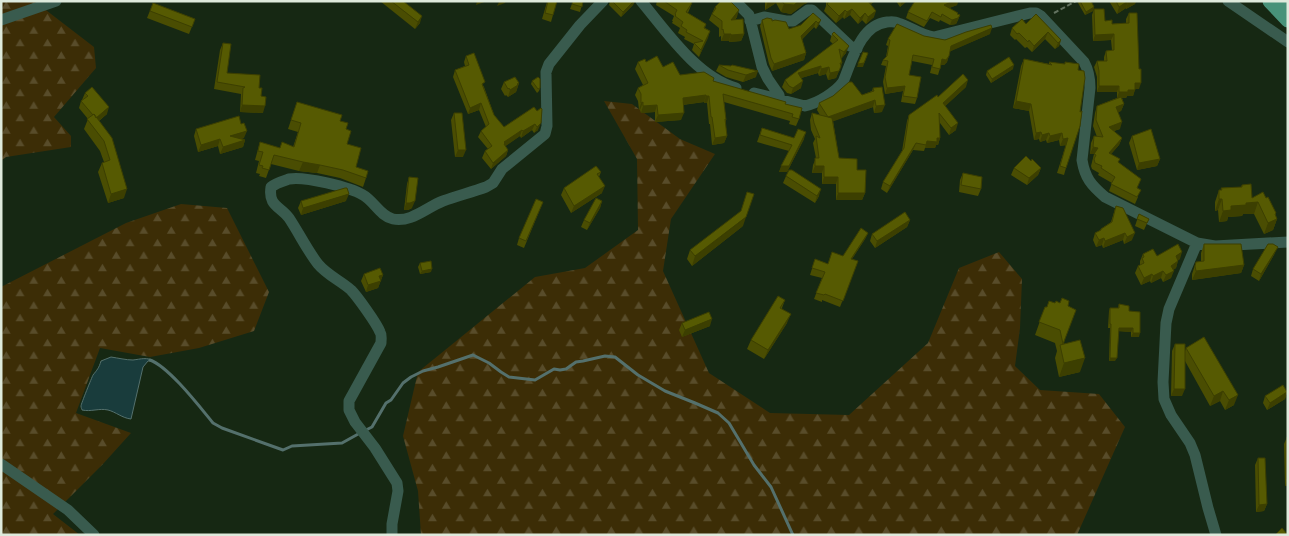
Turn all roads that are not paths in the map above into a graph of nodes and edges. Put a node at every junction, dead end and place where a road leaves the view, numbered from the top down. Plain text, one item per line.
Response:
1 (56, 1) edge
2 (603, 1) edge
3 (641, 1) edge
4 (735, 1) edge
5 (1228, 1) edge
6 (1270, 1) edge
7 (1, 20) edge
8 (1288, 20) edge
9 (750, 21) junction
10 (1288, 42) edge
11 (857, 49) junction
12 (780, 100) junction
13 (1288, 242) edge
14 (1197, 244) junction
15 (1, 464) edge
16 (94, 535) edge
17 (392, 535) edge
18 (1216, 535) edge

1 - 7 street
2 - 17 street
3 - 12 street
4 - 9 street
5 - 10 street
6 - 8 main road
9 - 11 street
9 - 12 street
11 - 12 street
11 - 14 street
13 - 14 street
14 - 18 street
15 - 16 street

